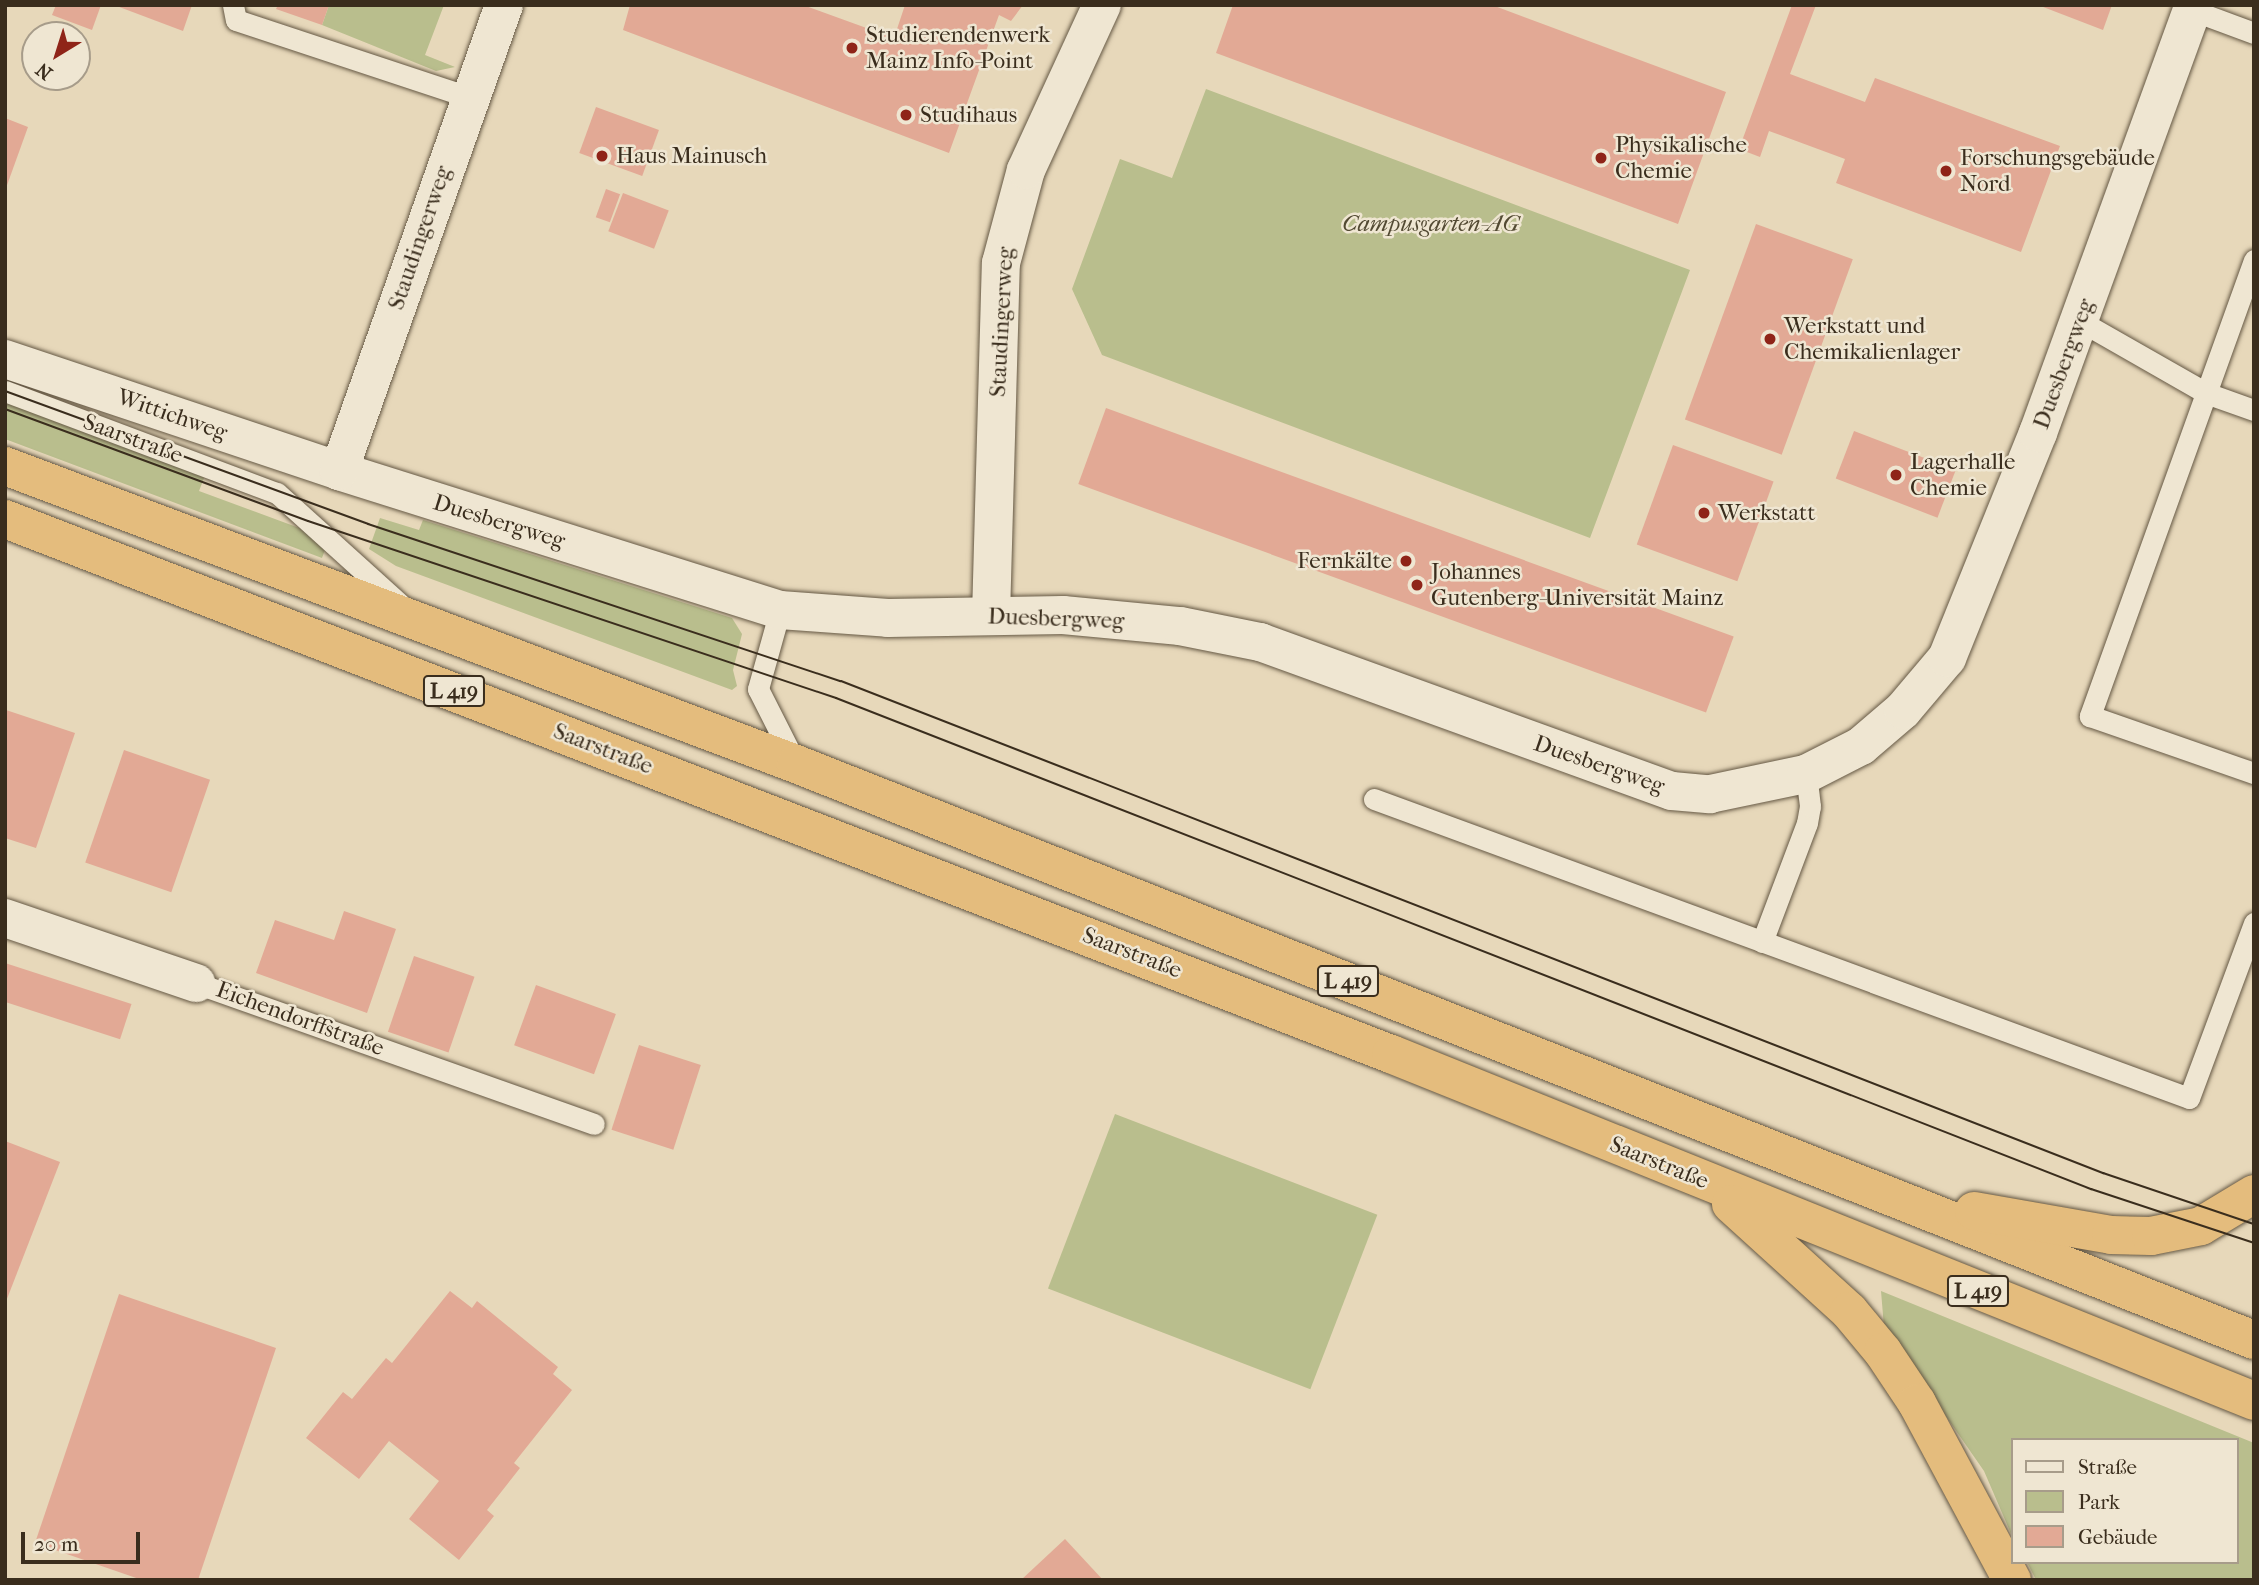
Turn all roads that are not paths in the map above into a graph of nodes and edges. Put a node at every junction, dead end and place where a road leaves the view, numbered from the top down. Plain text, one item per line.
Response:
1 (233, 5) edge
2 (504, 5) edge
3 (1102, 5) edge
4 (2193, 8) edge
5 (2254, 33) edge
6 (469, 97) junction
7 (2254, 260) edge
8 (2080, 321) junction
9 (5, 359) edge
10 (5, 391) edge
11 (2206, 393) junction
12 (2254, 410) edge
13 (5, 466) edge
14 (339, 471) junction
15 (5, 519) edge
16 (780, 610) junction
17 (991, 617) junction
18 (419, 622) junction
19 (796, 764) junction
20 (2254, 773) edge
21 (1806, 774) junction
22 (1374, 799) dead end
23 (5, 918) edge
24 (2254, 923) edge
25 (1762, 942) junction
26 (196, 983) joint
27 (594, 1124) dead end
28 (1702, 1180) junction
29 (2254, 1194) edge
30 (1900, 1199) junction
31 (2254, 1340) edge
32 (2254, 1401) edge
33 (2012, 1580) edge

1 - 6 lane
2 - 6 street, Staudingerweg
3 - 17 street, Staudingerweg
4 - 5 lane
4 - 8 street, Duesbergweg
6 - 14 street, Staudingerweg
7 - 11 lane
8 - 11 lane
8 - 21 street, Duesbergweg
9 - 14 street, Wittichweg
10 - 18 lane, Saarstraße
11 - 12 lane
11 - 20 lane
13 - 18 highway, Saarstraße / L 419
14 - 16 street, Duesbergweg
15 - 28 highway, Saarstraße / L 419
16 - 17 street, Duesbergweg
16 - 19 lane
17 - 21 street, Duesbergweg
18 - 19 highway, Saarstraße / L 419
19 - 30 highway, Saarstraße / L 419
21 - 25 lane
22 - 25 lane
23 - 26 street, Eichendorffstraße
24 - 25 lane
26 - 27 lane, Eichendorffstraße
28 - 32 highway, Saarstraße / L 419
28 - 33 highway
29 - 30 highway
30 - 31 highway, Saarstraße / L 419

